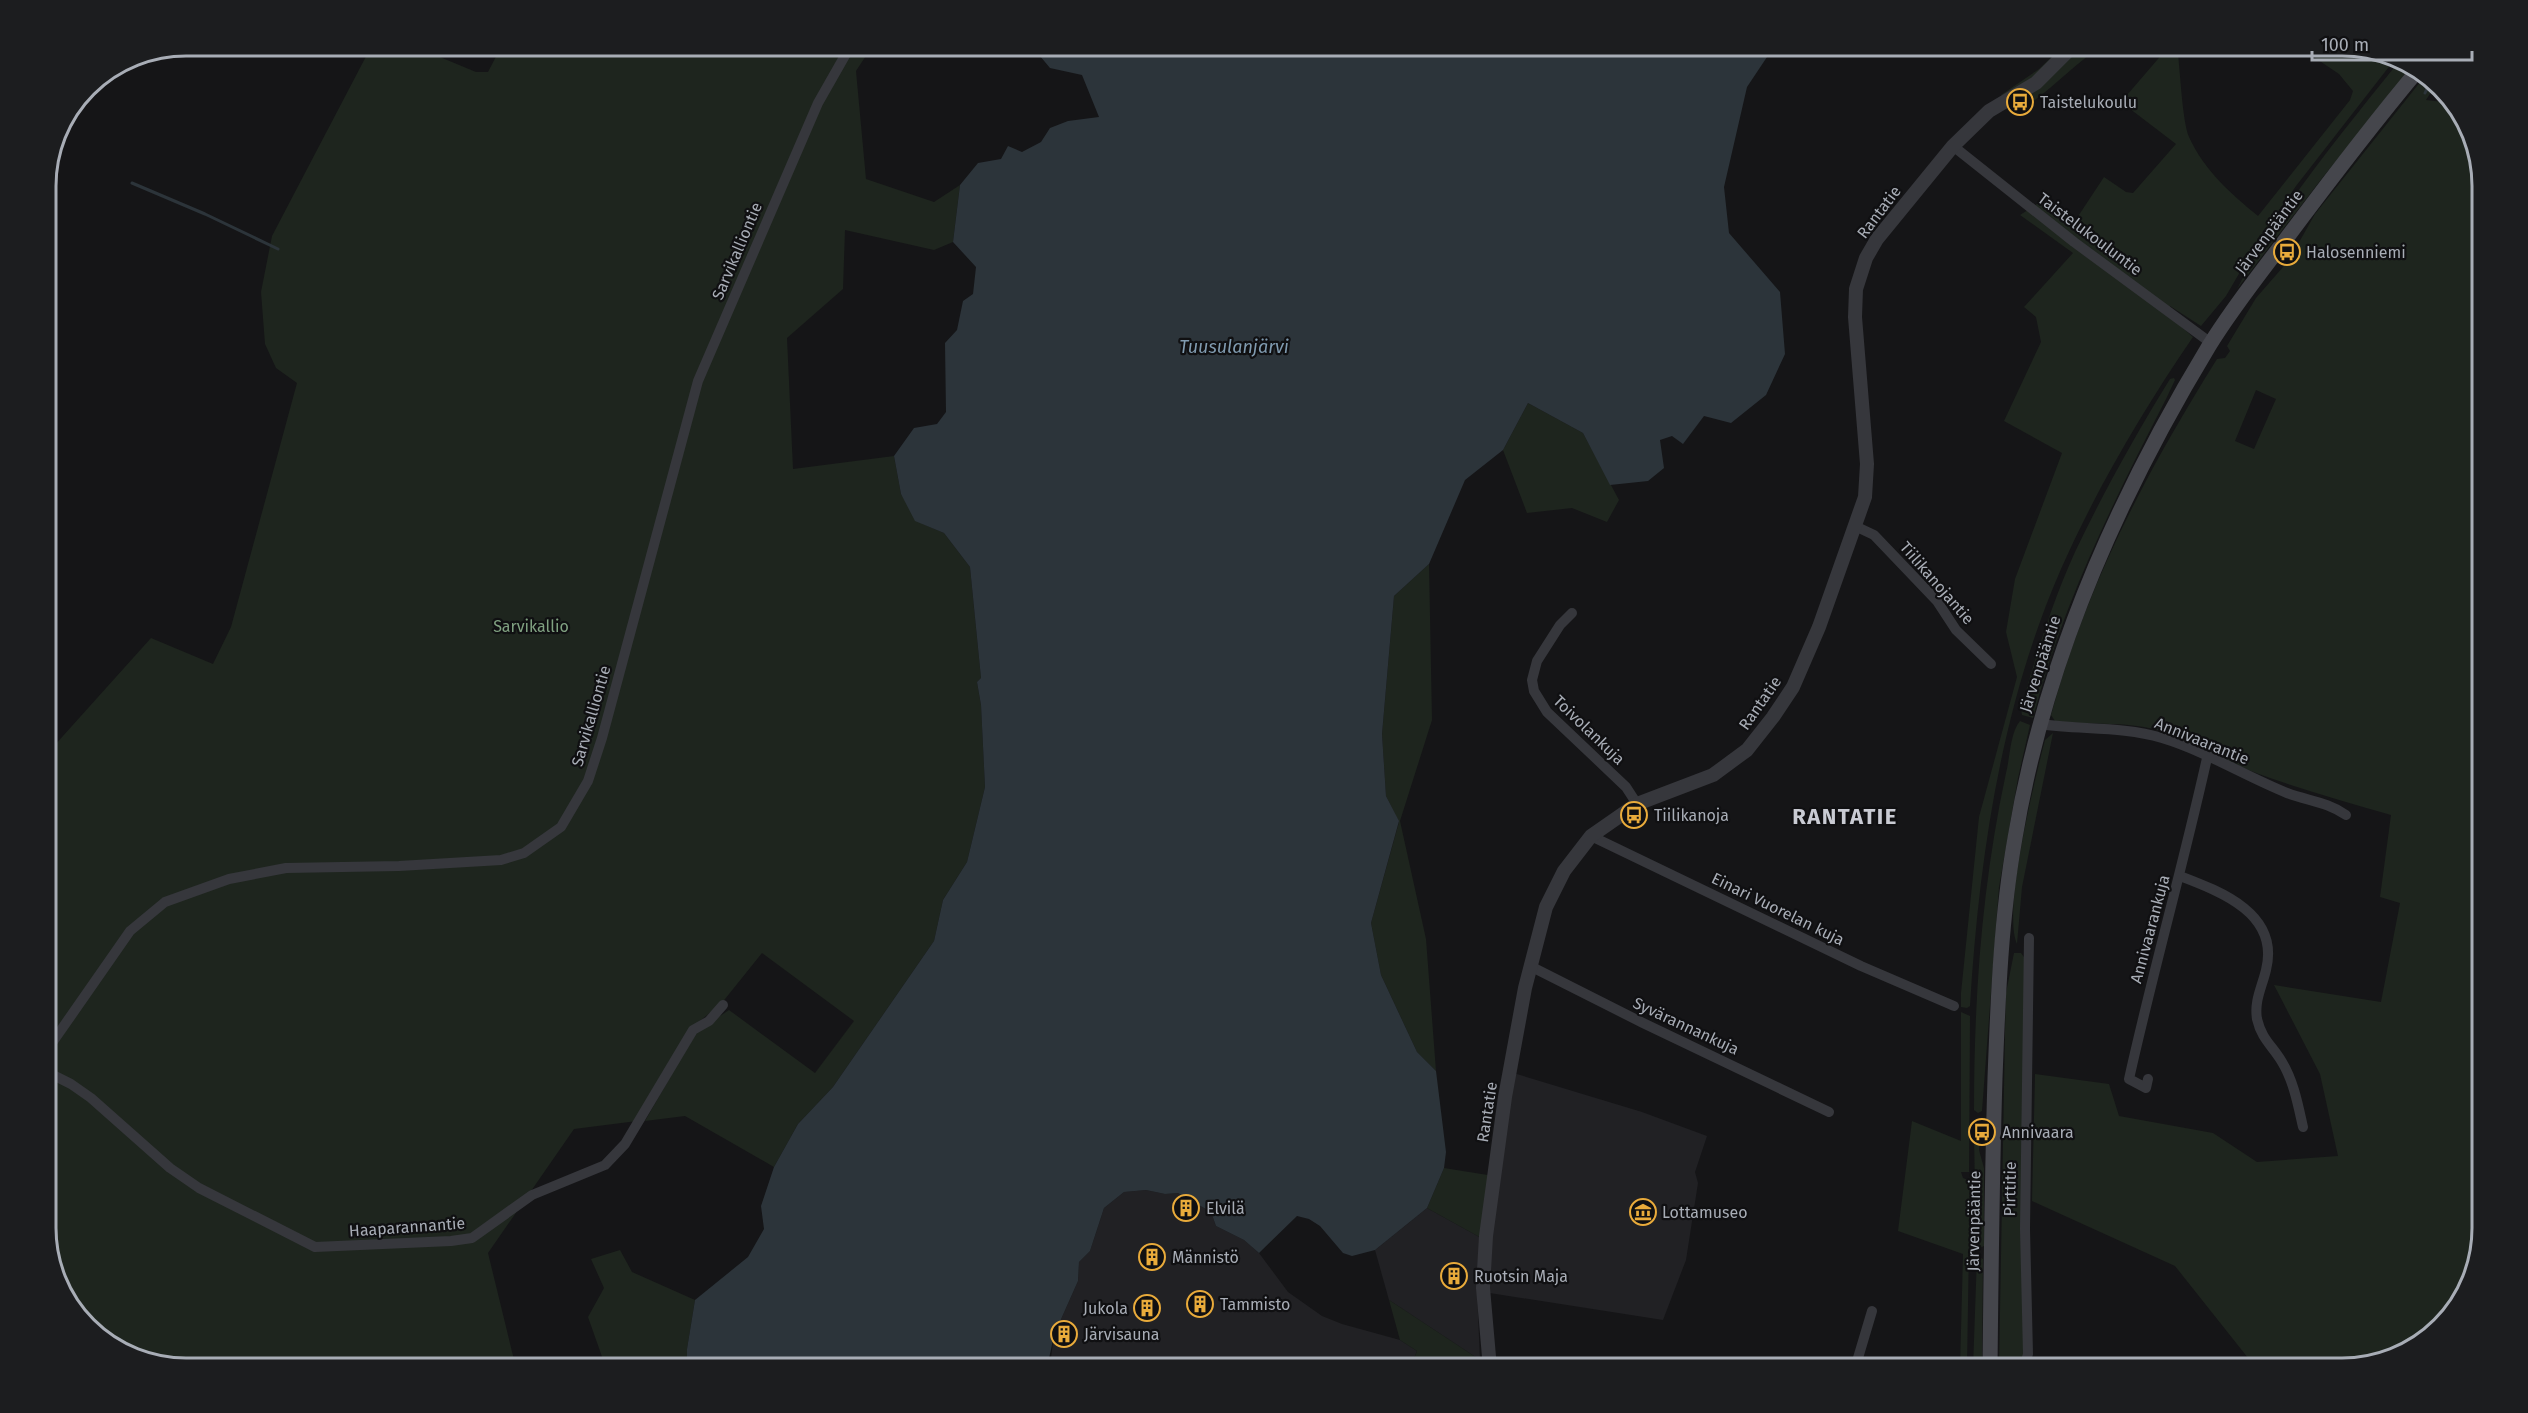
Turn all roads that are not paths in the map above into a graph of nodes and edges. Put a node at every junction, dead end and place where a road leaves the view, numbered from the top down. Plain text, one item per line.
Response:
1 (845, 56) edge
2 (2063, 56) edge
3 (2413, 76) edge
4 (1953, 146) junction
5 (2211, 343) junction
6 (1857, 527) junction
7 (1572, 613) dead end
8 (1991, 664) dead end
9 (2040, 724) junction
10 (2206, 758) junction
11 (1637, 804) junction
12 (2346, 815) dead end
13 (1592, 836) junction
14 (2180, 876) junction
15 (2029, 938) dead end
16 (1530, 966) junction
17 (723, 1005) dead end
18 (1954, 1006) dead end
19 (56, 1037) edge
20 (56, 1076) edge
21 (2148, 1079) dead end
22 (1829, 1112) dead end
23 (2303, 1127) dead end
24 (1872, 1311) dead end
25 (1489, 1358) edge
26 (1858, 1358) edge
27 (1990, 1358) edge
28 (2027, 1358) edge

1 - 19 street, Sarvikalliontie
2 - 4 street, Rantatie
3 - 5 main road, Järvenpääntie
4 - 5 street, Taistelukouluntie
4 - 6 street, Rantatie
5 - 9 main road, Järvenpääntie
6 - 8 street, Tiilikanojantie
6 - 11 street, Rantatie
7 - 11 street, Toivolankuja
9 - 10 street, Annivaarantie
9 - 27 main road, Järvenpääntie
10 - 12 street, Annivaarantie
10 - 14 street, Annivaarankuja
11 - 13 street, Rantatie
13 - 16 street, Rantatie
13 - 18 street, Einari Vuorelan kuja
14 - 21 street, Annivaarankuja
14 - 23 street
15 - 28 street, Pirttitie
16 - 22 street, Syvärannankuja
16 - 25 street, Rantatie
17 - 20 street, Haaparannantie
24 - 26 street

